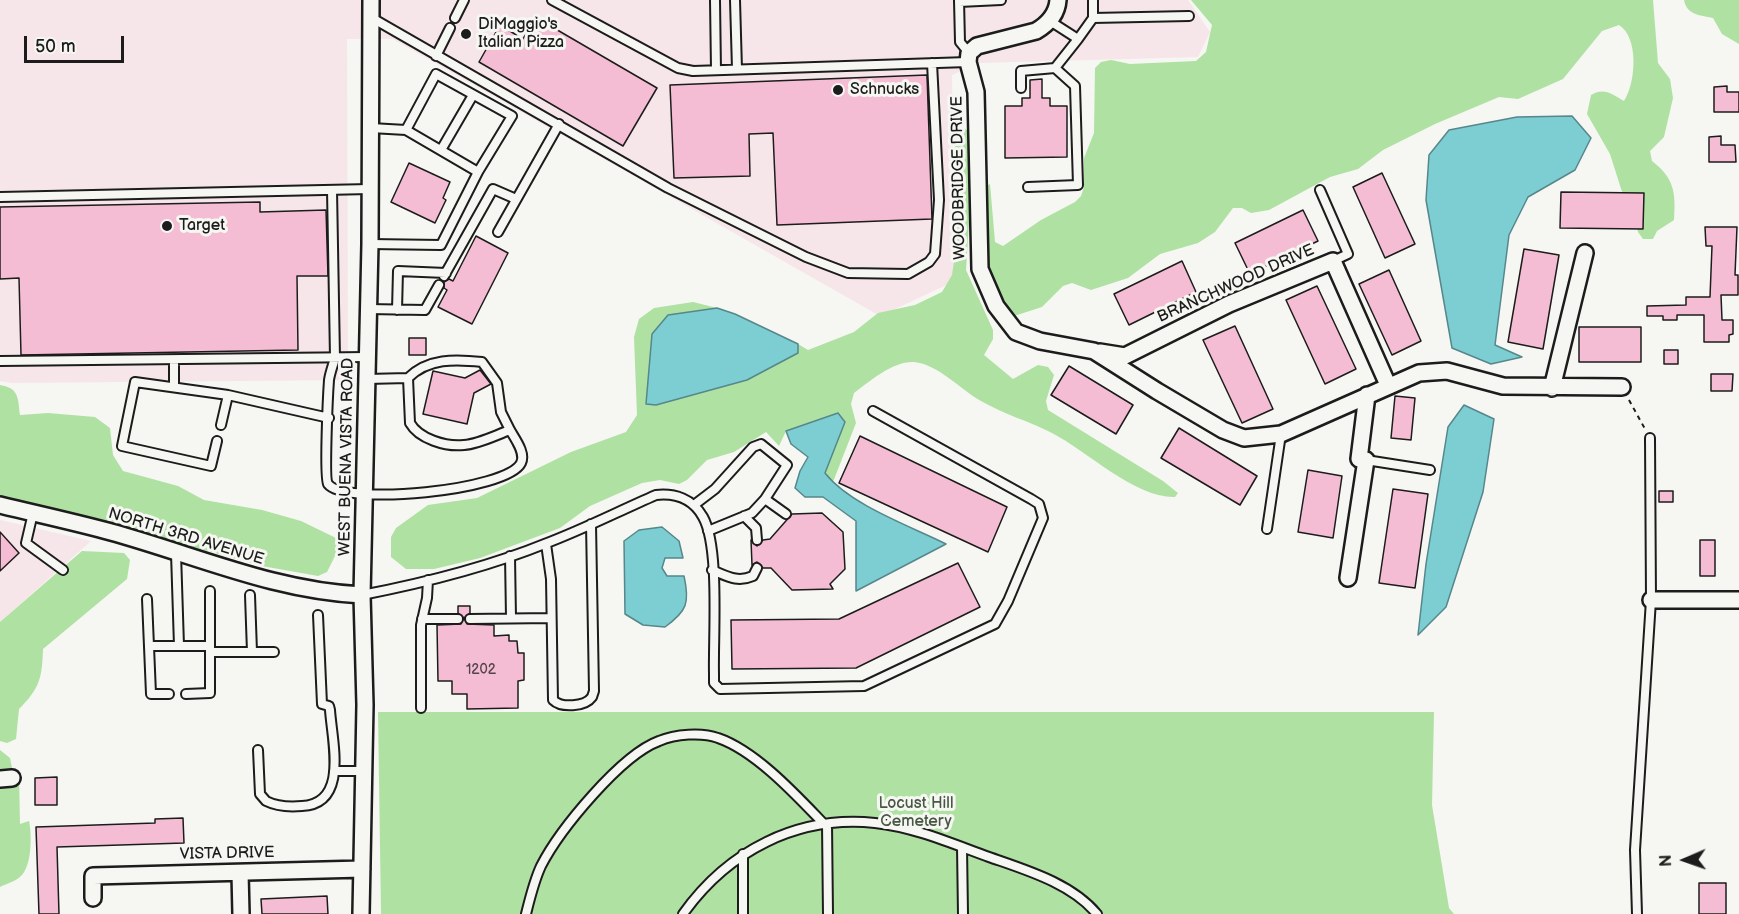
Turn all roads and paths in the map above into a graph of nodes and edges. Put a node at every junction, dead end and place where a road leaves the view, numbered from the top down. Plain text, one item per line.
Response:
1 (371, 0) edge
2 (464, 0) edge
3 (552, 0) edge
4 (716, 0) edge
5 (735, 0) edge
6 (1001, 0) edge
7 (1058, 0) edge
8 (1093, 0) edge
9 (959, 1) edge
10 (1189, 16) dead end
11 (371, 17) junction
12 (455, 18) dead end
13 (1093, 18) junction
14 (1050, 21) junction
15 (450, 28) dead end
16 (1078, 39) junction
17 (436, 56) junction
18 (968, 57) junction
19 (932, 63) junction
20 (1055, 68) junction
21 (737, 69) junction
22 (716, 70) junction
23 (1021, 88) dead end
24 (473, 95) junction
25 (558, 124) junction
26 (370, 128) junction
27 (406, 130) junction
28 (441, 150) junction
29 (478, 172) junction
30 (1028, 187) dead end
31 (370, 189) junction
32 (332, 190) junction
33 (1320, 190) dead end
34 (0, 197) edge
35 (516, 199) junction
36 (498, 232) dead end
37 (370, 244) junction
38 (1585, 253) dead end
39 (1332, 261) junction
40 (439, 285) dead end
41 (368, 309) junction
42 (397, 310) junction
43 (1094, 351) junction
44 (367, 357) junction
45 (335, 358) junction
46 (0, 361) edge
47 (174, 361) junction
48 (408, 378) junction
49 (367, 379) junction
50 (1388, 385) junction
51 (174, 387) junction
52 (1622, 387) joint
53 (1552, 388) junction
54 (1367, 394) junction
55 (228, 395) junction
56 (873, 411) dead end
57 (329, 418) junction
58 (221, 425) dead end
59 (510, 430) junction
60 (1281, 434) junction
61 (1650, 438) joint
62 (217, 441) dead end
63 (1366, 460) junction
64 (1430, 470) dead end
65 (364, 493) junction
66 (765, 498) junction
67 (0, 505) edge
68 (694, 505) junction
69 (33, 513) junction
70 (786, 514) dead end
71 (744, 516) junction
72 (591, 524) junction
73 (1267, 529) dead end
74 (708, 531) junction
75 (757, 540) dead end
76 (546, 544) junction
77 (176, 553) junction
78 (510, 556) junction
79 (757, 568) dead end
80 (63, 570) dead end
81 (712, 570) junction
82 (1348, 578) dead end
83 (428, 580) junction
84 (210, 591) dead end
85 (250, 595) dead end
86 (362, 595) junction
87 (147, 599) dead end
88 (1651, 600) junction
89 (1739, 600) edge
90 (318, 615) dead end
91 (511, 618) junction
92 (551, 618) junction
93 (422, 619) junction
94 (458, 619) dead end
95 (470, 619) dead end
96 (150, 646) junction
97 (179, 646) junction
98 (210, 649) junction
99 (252, 652) junction
100 (274, 652) dead end
101 (168, 694) dead end
102 (186, 694) dead end
103 (421, 708) dead end
104 (258, 750) dead end
105 (333, 771) junction
106 (364, 771) junction
107 (826, 824) junction
108 (962, 847) junction
109 (742, 854) junction
110 (362, 869) junction
111 (240, 873) junction
112 (93, 898) dead end
113 (241, 914) edge
114 (361, 914) edge
115 (526, 914) edge
116 (683, 914) edge
117 (743, 914) edge
118 (828, 914) edge
119 (963, 914) edge
120 (1097, 914) edge
121 (1637, 914) edge

1 - 11 street, WEST BUENA VISTA ROAD
2 - 12 lane
3 - 22 lane
4 - 22 lane
5 - 21 lane
6 - 9 lane
7 - 14 street
8 - 13 lane
9 - 18 lane
10 - 13 lane
11 - 17 lane
11 - 26 street, WEST BUENA VISTA ROAD
13 - 16 lane
14 - 16 lane
14 - 18 street
15 - 17 lane
16 - 20 lane
17 - 25 lane
18 - 19 lane
18 - 43 street, WOODBRIDGE DRIVE
19 - 21 lane
19 - 25 lane
20 - 23 lane
20 - 30 lane
21 - 22 lane
24 - 27 lane
24 - 28 lane
24 - 29 lane
25 - 35 lane
26 - 27 lane
26 - 31 street, WEST BUENA VISTA ROAD
27 - 28 lane
28 - 29 lane
29 - 37 lane
31 - 32 lane
31 - 37 street, WEST BUENA VISTA ROAD
32 - 34 lane
32 - 45 lane
33 - 39 lane
35 - 36 lane
35 - 42 lane
37 - 41 street, WEST BUENA VISTA ROAD
38 - 53 street
39 - 43 street, BRANCHWOOD DRIVE
39 - 50 street, BRANCHWOOD DRIVE
40 - 42 lane
41 - 42 lane
41 - 44 street, WEST BUENA VISTA ROAD
43 - 60 street, WOODBRIDGE DRIVE
44 - 45 lane
44 - 49 street, WEST BUENA VISTA ROAD
45 - 47 lane
45 - 57 lane
46 - 47 lane
47 - 51 lane
48 - 49 lane
48 - 59 lane
48 - 59 lane
49 - 65 street, WEST BUENA VISTA ROAD
50 - 53 street, WOODBRIDGE DRIVE
50 - 54 street, WOODBRIDGE DRIVE
51 - 55 lane
51 - 62 lane
52 - 53 street, WOODBRIDGE DRIVE
52 - 61 path
54 - 60 street, WOODBRIDGE DRIVE
54 - 63 street
55 - 57 lane
55 - 58 lane
56 - 81 lane
57 - 65 lane
59 - 65 lane
60 - 73 lane
61 - 88 lane
63 - 64 lane
63 - 82 street
65 - 86 street, WEST BUENA VISTA ROAD
66 - 68 lane
66 - 70 lane
66 - 71 lane
67 - 69 street, NORTH 3RD AVENUE
68 - 72 lane
68 - 74 lane
69 - 77 street, NORTH 3RD AVENUE
69 - 80 lane
71 - 74 lane
71 - 75 lane
72 - 76 lane
72 - 92 lane
74 - 81 lane
76 - 78 lane
76 - 92 lane
77 - 86 street, NORTH 3RD AVENUE
77 - 97 lane
78 - 83 lane
78 - 91 lane
79 - 81 lane
83 - 86 lane
83 - 93 lane
84 - 98 lane
85 - 99 lane
86 - 106 street, WEST BUENA VISTA ROAD
87 - 96 lane
88 - 89 street
88 - 121 lane
90 - 105 lane
91 - 92 lane
91 - 95 lane
93 - 94 lane
93 - 103 lane
96 - 97 lane
96 - 101 lane
97 - 98 lane
98 - 99 lane
98 - 102 lane
99 - 100 lane
104 - 105 lane
105 - 106 lane
106 - 110 street, WEST BUENA VISTA ROAD
107 - 108 lane
107 - 109 lane
107 - 115 lane
107 - 118 lane
108 - 119 lane
108 - 120 lane
109 - 116 lane
109 - 117 lane
110 - 111 street, VISTA DRIVE
110 - 114 street, WEST BUENA VISTA ROAD
111 - 112 street, VISTA DRIVE
111 - 113 street

